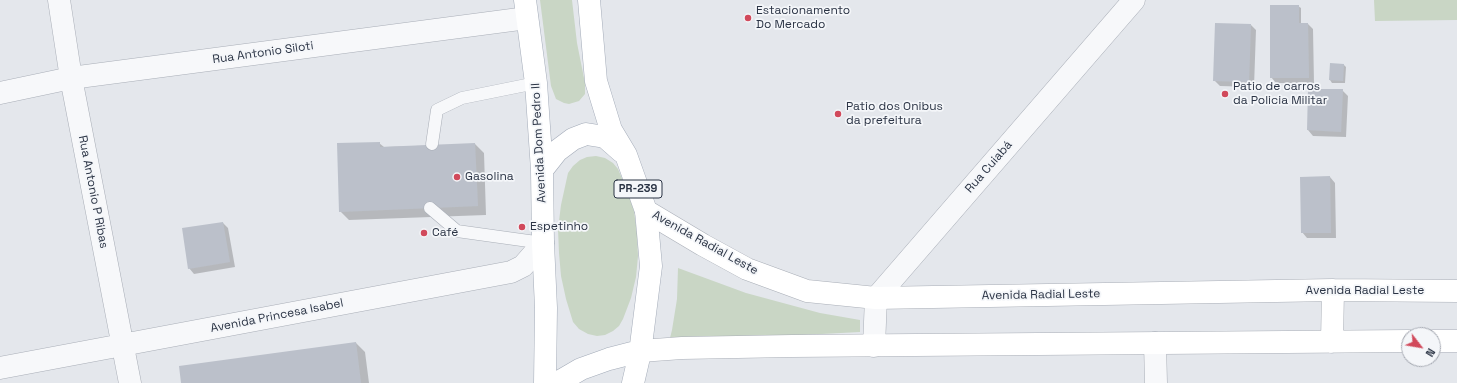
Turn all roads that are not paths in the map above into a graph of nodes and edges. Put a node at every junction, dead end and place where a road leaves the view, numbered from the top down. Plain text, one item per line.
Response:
1 (59, 0) edge
2 (589, 0) edge
3 (1134, 0) edge
4 (526, 9) edge
5 (71, 78) junction
6 (536, 83) junction
7 (0, 93) edge
8 (432, 144) dead end
9 (626, 155) junction
10 (542, 170) junction
11 (430, 208) dead end
12 (646, 211) junction
13 (543, 243) junction
14 (1333, 290) junction
15 (1457, 291) edge
16 (876, 298) junction
17 (1401, 341) edge
18 (1441, 341) edge
19 (1457, 341) edge
20 (1332, 342) junction
21 (1155, 343) junction
22 (123, 345) junction
23 (874, 346) junction
24 (640, 351) junction
25 (0, 368) edge
26 (130, 383) edge
27 (545, 383) edge
28 (557, 383) edge
29 (633, 383) edge
30 (641, 383) edge
31 (1156, 383) edge

1 - 5 street, Rua Antonio P Ribas
2 - 9 main road, PR-239
3 - 16 street, Rua Cuiabá
4 - 5 street, Rua Antonio Siloti
4 - 6 main road, Avenida Dom Pedro II
5 - 7 street, Rua Antonio Siloti
5 - 22 street, Rua Antonio P Ribas
6 - 8 lane
6 - 10 main road, Avenida Dom Pedro II
9 - 10 main road
9 - 12 main road, PR-239
10 - 13 main road, Avenida Dom Pedro II
11 - 13 lane
12 - 16 main road, Avenida Radial Leste
12 - 24 main road, PR-239
13 - 22 street, Avenida Princesa Isabel
13 - 27 main road, Avenida Dom Pedro II
14 - 15 main road, Avenida Radial Leste
14 - 16 main road, Avenida Radial Leste
14 - 20 main road
16 - 23 street
17 - 20 main road
18 - 19 main road
20 - 21 main road
21 - 23 main road
21 - 31 street
22 - 25 street, Avenida Princesa Isabel
22 - 26 street, Rua Antonio P Ribas
23 - 24 main road
24 - 28 main road
24 - 29 main road, PR-239
24 - 30 street

